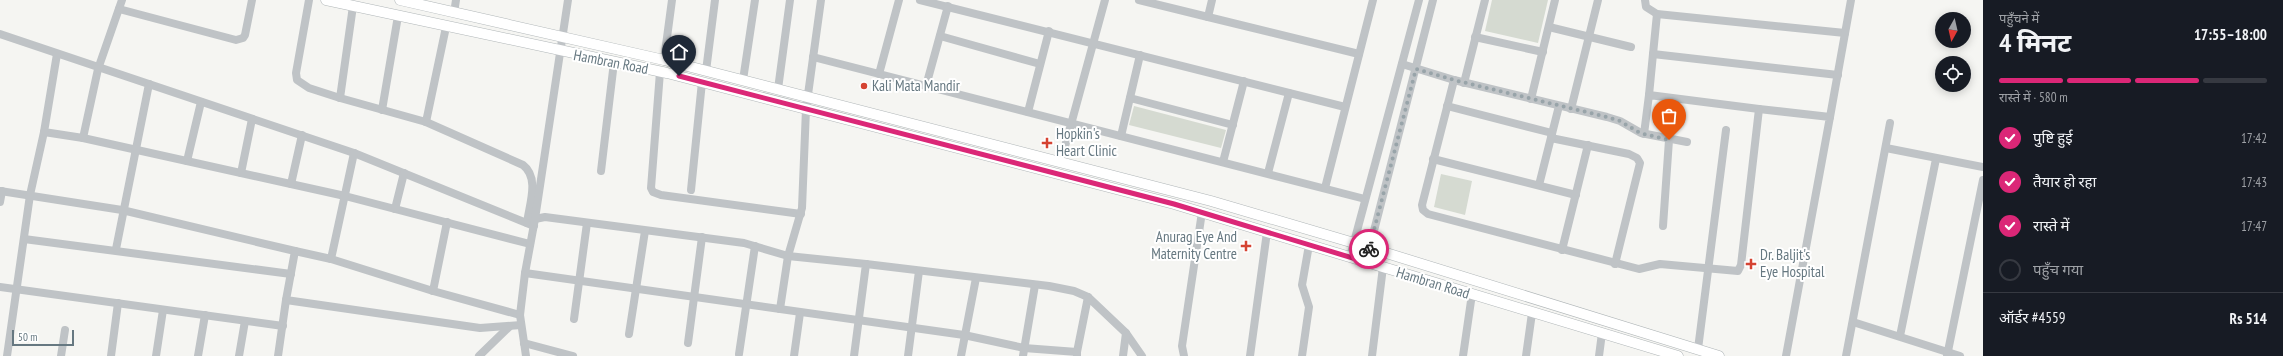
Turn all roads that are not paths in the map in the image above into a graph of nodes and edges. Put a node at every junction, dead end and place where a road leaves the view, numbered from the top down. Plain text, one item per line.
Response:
1 (122, 0) edge
2 (252, 0) edge
3 (309, 0) edge
4 (326, 0) edge
5 (400, 0) edge
6 (456, 0) edge
7 (568, 0) edge
8 (672, 0) edge
9 (715, 0) edge
10 (755, 0) edge
11 (790, 0) edge
12 (821, 0) edge
13 (899, 0) edge
14 (920, 0) edge
15 (1105, 0) edge
16 (1139, 0) edge
17 (1212, 0) edge
18 (1373, 0) edge
19 (1419, 0) edge
20 (1434, 0) edge
21 (1485, 0) edge
22 (1555, 0) edge
23 (1598, 0) edge
24 (1645, 0) edge
25 (1851, 0) edge
26 (414, 2) edge
27 (1158, 2) edge
28 (353, 6) junction
29 (948, 6) junction
30 (119, 9) junction
31 (454, 13) junction
32 (1657, 14) junction
33 (398, 16) junction
34 (1208, 17) junction
35 (446, 27) junction
36 (1549, 27) junction
37 (1049, 31) junction
38 (1845, 33) junction
39 (0, 34) edge
40 (940, 36) junction
41 (1476, 37) junction
42 (1589, 37) junction
43 (563, 38) junction
44 (1094, 43) junction
45 (1631, 47) dead end
46 (560, 52) junction
47 (1543, 52) junction
48 (57, 54) junction
49 (1359, 54) junction
50 (1653, 54) junction
51 (1140, 55) junction
52 (813, 57) junction
53 (664, 60) junction
54 (614, 62) junction
55 (1040, 64) junction
56 (1402, 64) junction
57 (98, 69) junction
58 (1416, 69) junction
59 (706, 71) junction
60 (660, 72) junction
61 (879, 74) junction
62 (1838, 75) junction
63 (743, 80) junction
64 (1454, 80) junction
65 (1244, 81) junction
66 (702, 82) junction
67 (1464, 83) junction
68 (149, 84) junction
69 (926, 86) junction
70 (778, 89) junction
71 (1289, 93) junction
72 (1649, 95) junction
73 (808, 97) junction
74 (340, 98) junction
75 (1130, 98) junction
76 (1531, 99) junction
77 (201, 102) junction
78 (1447, 106) junction
79 (1559, 106) junction
80 (1345, 107) junction
81 (806, 109) junction
82 (1571, 109) junction
83 (1759, 109) junction
84 (382, 110) junction
85 (1028, 112) junction
86 (1830, 117) junction
87 (252, 118) junction
88 (426, 122) junction
89 (1072, 123) junction
90 (1890, 123) dead end
91 (1233, 126) junction
92 (1726, 130) dead end
93 (44, 132) junction
94 (1644, 134) junction
95 (302, 135) junction
96 (1551, 135) junction
97 (1121, 136) junction
98 (83, 138) junction
99 (1669, 140) junction
100 (1687, 142) dead end
101 (1588, 145) junction
102 (1886, 148) junction
103 (136, 150) junction
104 (354, 153) junction
105 (1433, 158) junction
106 (1936, 158) junction
107 (186, 161) junction
108 (1061, 161) junction
109 (1223, 162) junction
110 (1983, 167) edge
111 (601, 171) dead end
112 (241, 173) junction
113 (404, 173) junction
114 (1268, 173) junction
115 (1983, 180) edge
116 (291, 184) junction
117 (1539, 185) junction
118 (1324, 188) junction
119 (691, 190) dead end
120 (1, 191) edge
121 (30, 195) junction
122 (1576, 195) junction
123 (345, 196) junction
124 (1366, 198) junction
125 (0, 202) edge
126 (395, 209) junction
127 (122, 210) junction
128 (1202, 212) junction
129 (801, 214) junction
130 (447, 222) junction
131 (532, 223) junction
132 (587, 223) junction
133 (1663, 226) dead end
134 (645, 231) junction
135 (1267, 232) junction
136 (702, 238) junction
137 (24, 239) junction
138 (1354, 243) junction
139 (530, 244) junction
140 (1309, 245) junction
141 (755, 246) junction
142 (1370, 248) junction
143 (116, 250) junction
144 (1562, 250) junction
145 (295, 251) junction
146 (789, 253) junction
147 (1350, 257) junction
148 (331, 259) junction
149 (1366, 262) junction
150 (866, 264) junction
151 (1615, 264) junction
152 (1383, 267) junction
153 (1708, 269) junction
154 (919, 271) junction
155 (525, 273) junction
156 (291, 274) junction
157 (976, 278) junction
158 (581, 281) junction
159 (1035, 285) junction
160 (0, 287) edge
161 (636, 289) junction
162 (17, 290) junction
163 (433, 291) junction
164 (1472, 294) junction
165 (693, 297) junction
166 (1088, 297) junction
167 (286, 300) junction
168 (118, 303) junction
169 (747, 305) junction
170 (780, 308) junction
171 (163, 310) junction
172 (800, 313) junction
173 (1532, 313) junction
174 (205, 315) junction
175 (520, 315) junction
176 (574, 319) dead end
177 (245, 321) junction
178 (858, 321) junction
179 (1853, 322) junction
180 (283, 326) junction
181 (521, 326) junction
182 (509, 327) junction
183 (912, 328) junction
184 (65, 330) dead end
185 (1126, 333) junction
186 (1602, 333) junction
187 (630, 334) dead end
188 (964, 335) junction
189 (1900, 336) junction
190 (524, 343) junction
191 (688, 343) dead end
192 (1698, 349) junction
193 (1024, 352) edge
194 (739, 354) dead end
195 (1077, 354) edge
196 (1948, 354) edge
197 (7, 356) edge
198 (62, 356) edge
199 (111, 356) edge
200 (156, 356) edge
201 (198, 356) edge
202 (239, 356) edge
203 (278, 356) edge
204 (479, 356) edge
205 (526, 356) edge
206 (573, 356) edge
207 (794, 356) edge
208 (854, 356) edge
209 (908, 356) edge
210 (961, 356) edge
211 (1123, 356) edge
212 (1142, 356) edge
213 (1184, 356) edge
214 (1250, 356) edge
215 (1302, 356) edge
216 (1372, 356) edge
217 (1464, 356) edge
218 (1526, 356) edge
219 (1599, 356) edge
220 (1678, 356) edge
221 (1719, 356) edge
222 (1786, 356) edge
223 (1846, 356) edge
224 (1960, 356) edge

1 - 30 street
2 - 30 street
3 - 74 street
4 - 28 main road, Hambran Road
5 - 26 main road, Hambran Road
6 - 31 street
7 - 43 street
8 - 53 street
9 - 59 street
10 - 63 street
11 - 70 street
12 - 52 street
13 - 61 street
14 - 29 street
15 - 44 street
16 - 27 street
17 - 34 street
18 - 49 street
19 - 56 street
20 - 58 street
21 - 41 street
22 - 36 street
23 - 42 street
24 - 32 street
25 - 38 street
26 - 31 main road, Hambran Road
27 - 34 street
28 - 33 main road, Hambran Road
28 - 74 street
29 - 37 street
29 - 40 street
30 - 57 street
31 - 43 main road, Hambran Road
32 - 38 street
32 - 50 street
33 - 35 main road, Hambran Road
33 - 84 street
34 - 49 street
35 - 46 main road, Hambran Road
35 - 88 street
36 - 42 street
36 - 47 street
37 - 44 street
37 - 55 street
38 - 62 street
39 - 48 street
40 - 55 street
40 - 69 street
41 - 47 street
41 - 67 street
42 - 45 street
42 - 82 street
43 - 46 street
43 - 53 main road, Hambran Road
44 - 51 street
44 - 89 street
46 - 54 main road, Hambran Road
46 - 131 street
47 - 76 street
48 - 57 street
48 - 93 street
49 - 80 street
50 - 62 street
50 - 72 street
51 - 65 street
51 - 75 street
52 - 61 street
52 - 73 street
53 - 59 main road, Hambran Road
54 - 60 main road, Hambran Road
54 - 111 street
55 - 85 street
56 - 58 street
56 - 124 street
57 - 68 street
57 - 98 street
58 - 64 street
58 - 142 street
59 - 63 main road, Hambran Road
60 - 66 main road, Hambran Road
60 - 129 street
61 - 69 street
62 - 86 street
63 - 70 main road, Hambran Road
64 - 67 street
64 - 78 street
65 - 71 street
65 - 91 street
66 - 81 main road, Hambran Road
66 - 119 street
67 - 76 street
68 - 77 street
68 - 103 street
69 - 85 street
70 - 73 main road, Hambran Road
71 - 80 street
71 - 114 street
72 - 83 street
72 - 94 street
73 - 81 street
73 - 108 main road, Hambran Road
74 - 84 street
75 - 91 street
75 - 97 street
76 - 79 street
77 - 87 street
77 - 107 street
78 - 96 street
78 - 105 street
79 - 82 street
79 - 96 street
80 - 118 street
81 - 128 main road, Hambran Road
81 - 129 street
82 - 94 street
83 - 86 street
83 - 153 street
84 - 88 street
85 - 89 street
86 - 222 street
87 - 95 street
87 - 112 street
88 - 131 street
89 - 97 street
89 - 108 street
90 - 102 street
91 - 109 street
92 - 153 street
93 - 98 street
93 - 121 street
94 - 99 street
95 - 104 street
95 - 116 street
96 - 101 street
96 - 117 street
97 - 109 street
98 - 103 street
99 - 100 street
99 - 133 street
101 - 122 street
101 - 151 street
102 - 106 street
102 - 179 street
103 - 107 street
103 - 127 street
104 - 113 street
104 - 123 street
105 - 117 street
105 - 144 street
106 - 110 street
106 - 189 street
107 - 112 street
108 - 138 main road, Hambran Road
109 - 114 street
112 - 116 street
113 - 126 street
113 - 131 street
114 - 118 street
115 - 196 street
116 - 123 street
117 - 122 street
118 - 124 street
120 - 121 street
120 - 125 street
121 - 127 street
121 - 137 street
122 - 144 street
123 - 126 street
123 - 148 street
124 - 138 street
126 - 130 street
127 - 143 street
127 - 145 street
128 - 135 main road, Hambran Road
128 - 213 street
129 - 146 street
130 - 139 street
130 - 163 street
131 - 132 street
131 - 139 street
132 - 134 street
132 - 158 street
134 - 136 street
134 - 161 street
135 - 140 main road, Hambran Road
135 - 214 street
136 - 141 street
136 - 165 street
137 - 143 street
137 - 162 street
138 - 142 main road, Hambran Road
138 - 147 street
139 - 155 street
140 - 147 main road, Hambran Road
140 - 215 street
141 - 146 street
141 - 169 street
142 - 149 street
142 - 192 main road, Hambran Road
143 - 156 street
144 - 151 street
145 - 148 street
145 - 156 street
146 - 150 street
146 - 170 street
147 - 149 main road, Hambran Road
148 - 163 street
149 - 152 main road, Hambran Road
150 - 154 street
150 - 178 street
151 - 153 street
152 - 164 main road, Hambran Road
152 - 216 street
153 - 192 street
154 - 157 street
154 - 183 street
155 - 158 street
155 - 175 street
156 - 167 street
157 - 159 street
157 - 188 street
158 - 161 street
158 - 176 street
159 - 166 street
159 - 193 street
160 - 162 street
161 - 165 street
161 - 187 street
162 - 168 street
162 - 197 street
163 - 175 street
164 - 173 main road, Hambran Road
164 - 217 street
165 - 169 street
165 - 191 street
166 - 185 street
166 - 195 street
167 - 180 street
167 - 182 street
168 - 171 street
168 - 199 street
169 - 170 street
169 - 194 street
170 - 172 street
171 - 174 street
171 - 200 street
172 - 178 street
172 - 207 street
173 - 186 main road, Hambran Road
173 - 218 street
174 - 177 street
174 - 201 street
175 - 181 street
177 - 180 street
177 - 202 street
178 - 183 street
178 - 208 street
179 - 189 street
179 - 223 street
180 - 203 street
181 - 182 street
181 - 190 street
182 - 204 street
183 - 188 street
183 - 209 street
184 - 198 street
185 - 211 street
185 - 212 street
186 - 219 street
186 - 220 main road, Hambran Road
188 - 193 street
188 - 210 street
189 - 196 street
190 - 205 street
190 - 206 street
192 - 221 main road, Hambran Road
193 - 195 street
196 - 224 street

